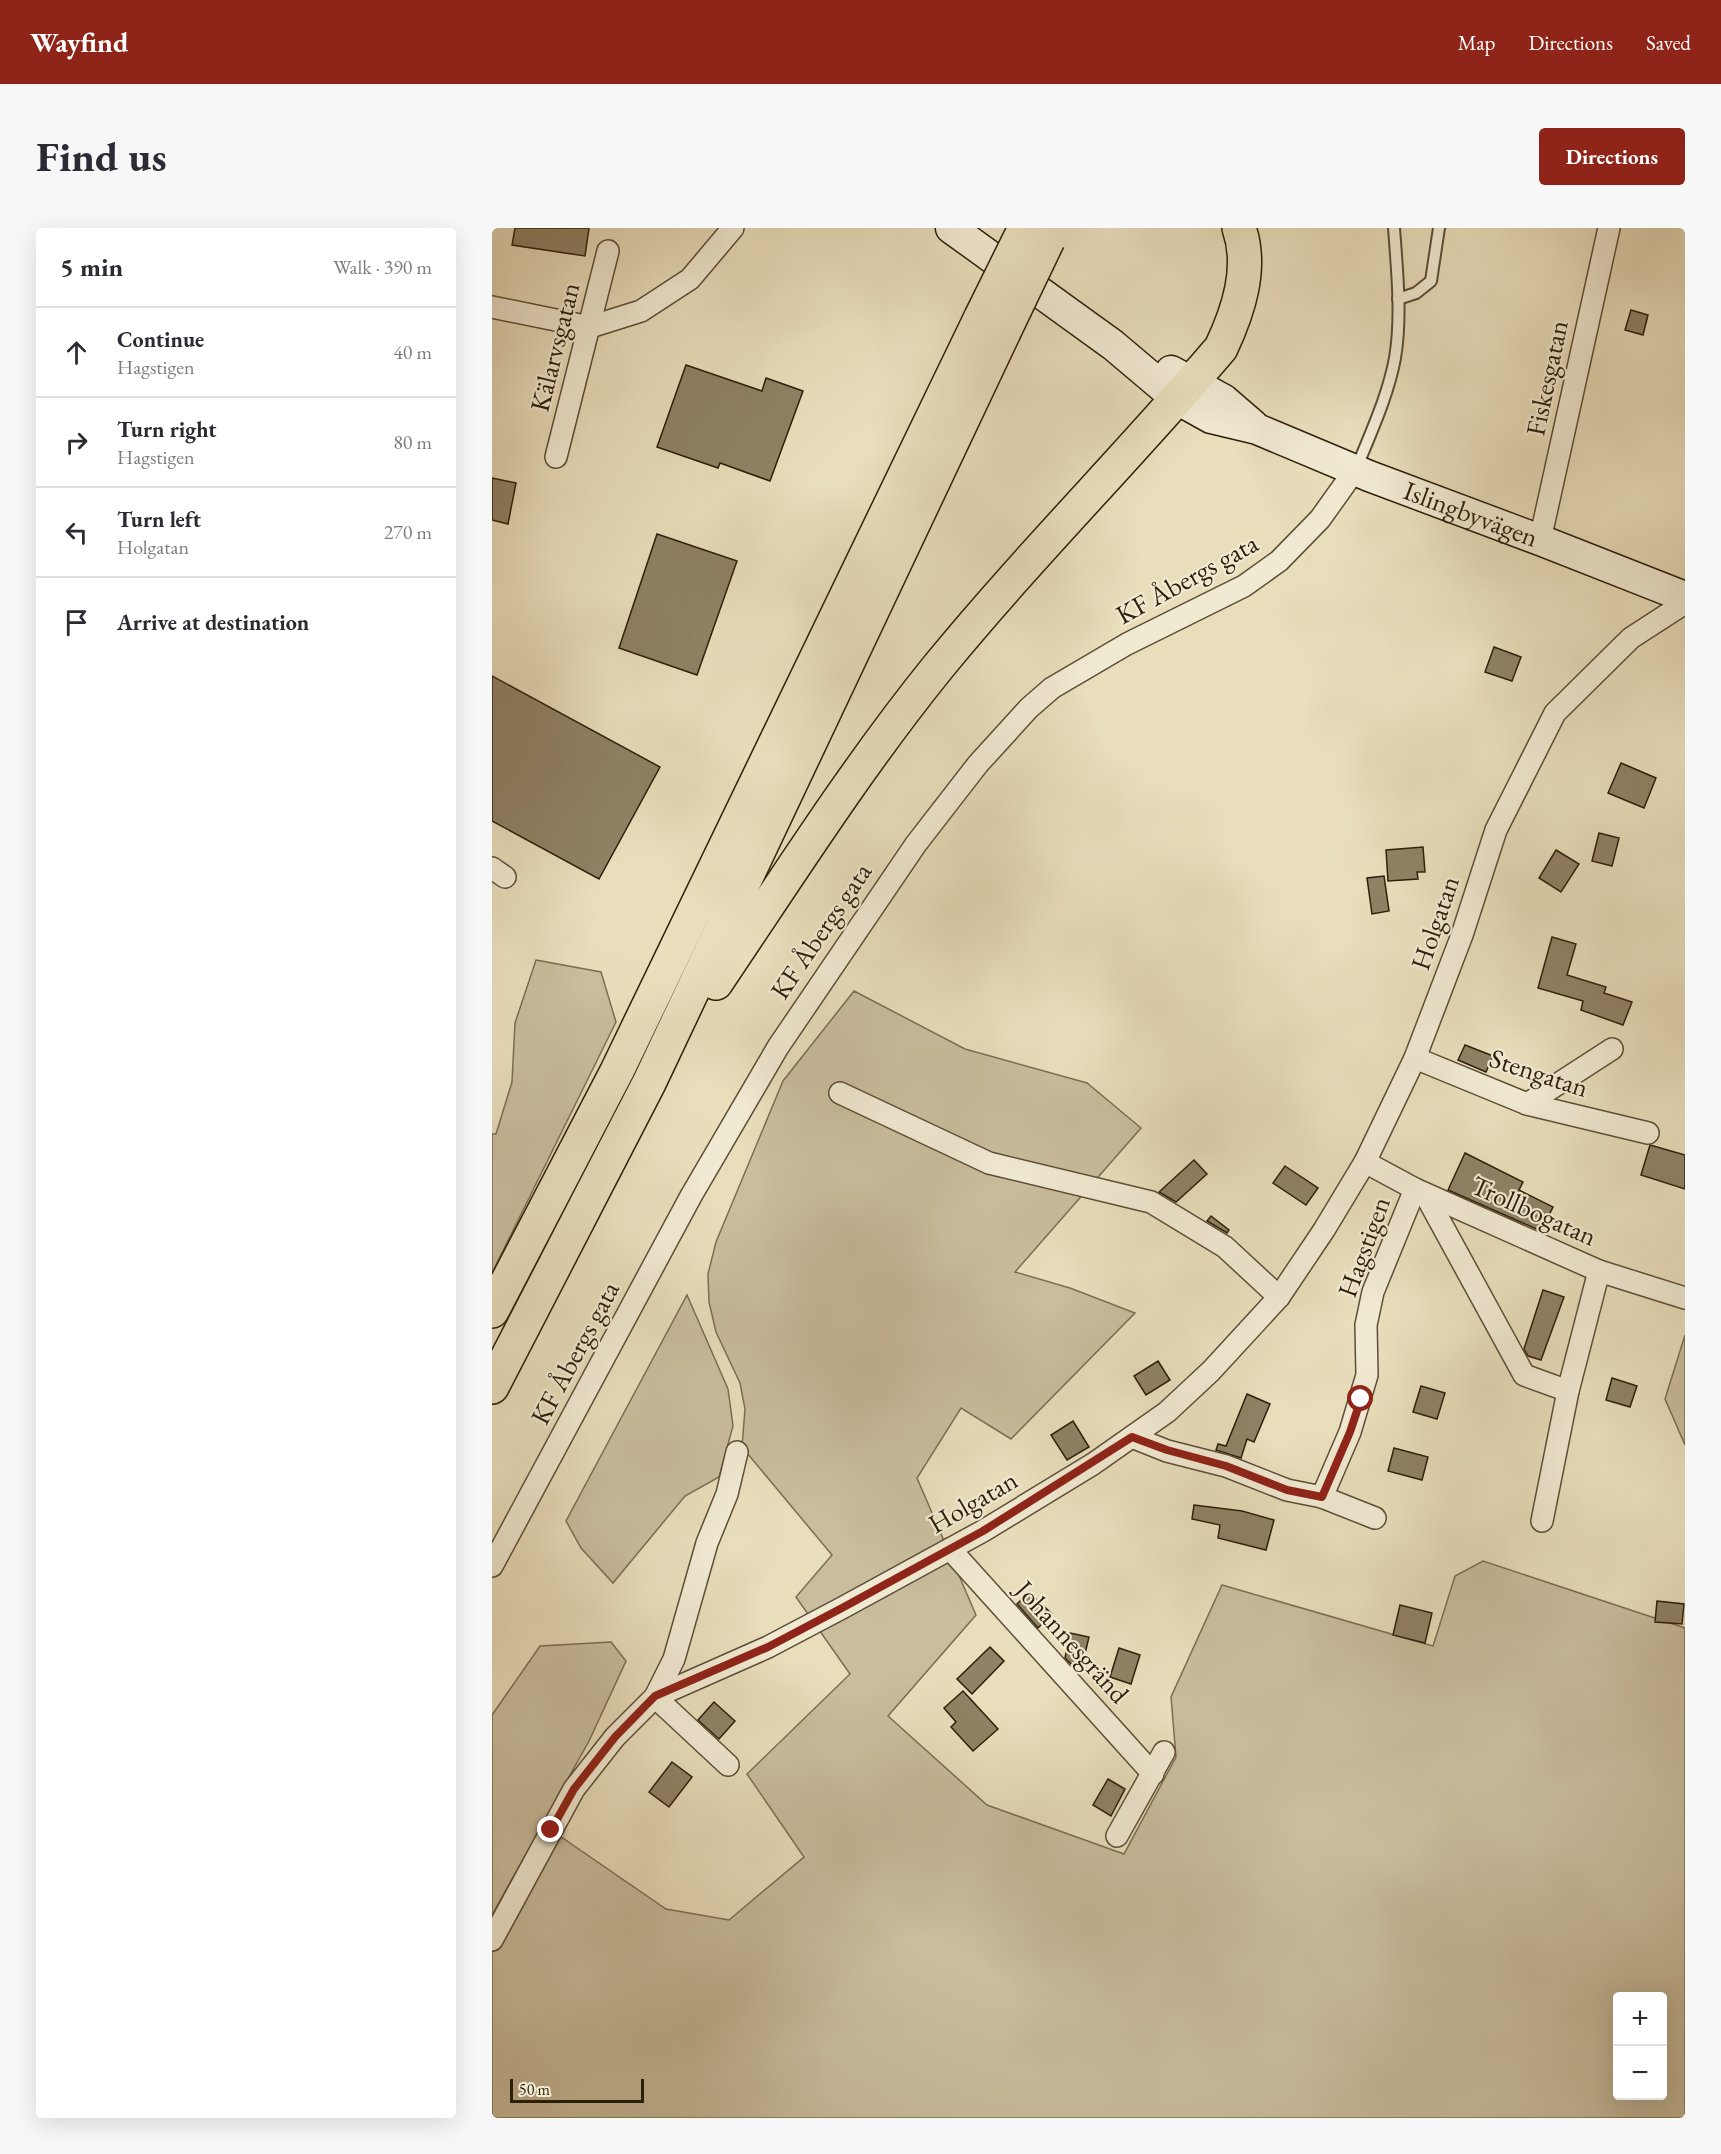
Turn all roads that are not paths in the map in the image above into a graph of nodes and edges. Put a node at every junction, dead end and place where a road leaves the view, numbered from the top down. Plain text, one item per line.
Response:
1 (733, 228) edge
2 (951, 228) edge
3 (1239, 228) edge
4 (1394, 228) edge
5 (1439, 228) edge
6 (1609, 228) edge
7 (1042, 232) edge
8 (608, 251) dead end
9 (1398, 299) junction
10 (492, 307) edge
11 (992, 324) junction
12 (590, 327) junction
13 (1185, 390) junction
14 (556, 457) dead end
15 (1355, 470) junction
16 (1540, 540) junction
17 (1685, 597) edge
18 (1685, 603) edge
19 (1612, 1049) dead end
20 (1415, 1058) junction
21 (649, 1083) junction
22 (840, 1093) dead end
23 (1527, 1104) junction
24 (1648, 1133) dead end
25 (1365, 1162) junction
26 (1420, 1191) junction
27 (1599, 1271) junction
28 (1279, 1297) junction
29 (1685, 1298) edge
30 (492, 1311) edge
31 (492, 1387) edge
32 (1568, 1391) junction
33 (1132, 1437) junction
34 (737, 1452) dead end
35 (1322, 1497) junction
36 (1375, 1518) dead end
37 (1542, 1521) dead end
38 (950, 1549) junction
39 (492, 1566) edge
40 (655, 1696) junction
41 (1164, 1752) dead end
42 (728, 1765) dead end
43 (1153, 1774) junction
44 (1117, 1836) dead end
45 (492, 1940) edge

1 - 12 street
2 - 13 street, Islingbyvägen
3 - 13 highway
4 - 9 lane
5 - 9 lane
6 - 16 street, Fiskesgatan
7 - 11 highway, bridge
8 - 12 street, Kälarvsgatan
9 - 15 lane
10 - 12 street
11 - 21 highway
11 - 30 highway
12 - 14 street, Kälarvsgatan
13 - 15 street, Islingbyvägen
13 - 21 highway
15 - 16 street, Islingbyvägen
15 - 39 street, KF Åbergs gata
16 - 17 street, Islingbyvägen
18 - 20 street, Holgatan
19 - 23 street
20 - 23 street, Stengatan
20 - 25 street, Holgatan
21 - 31 highway
22 - 28 street
23 - 24 street, Stengatan
25 - 26 street, Trollbogatan
25 - 28 street, Holgatan
26 - 27 street, Trollbogatan
26 - 32 street
26 - 35 street, Hagstigen
27 - 29 street, Trollbogatan
27 - 32 street
28 - 33 street, Holgatan
32 - 37 street
33 - 35 street
33 - 38 street, Holgatan
34 - 40 street, Holgatan
35 - 36 street
38 - 40 street, Holgatan
38 - 43 street, Johannesgränd
40 - 42 street
40 - 45 street, Holgatan
41 - 43 street
43 - 44 street

